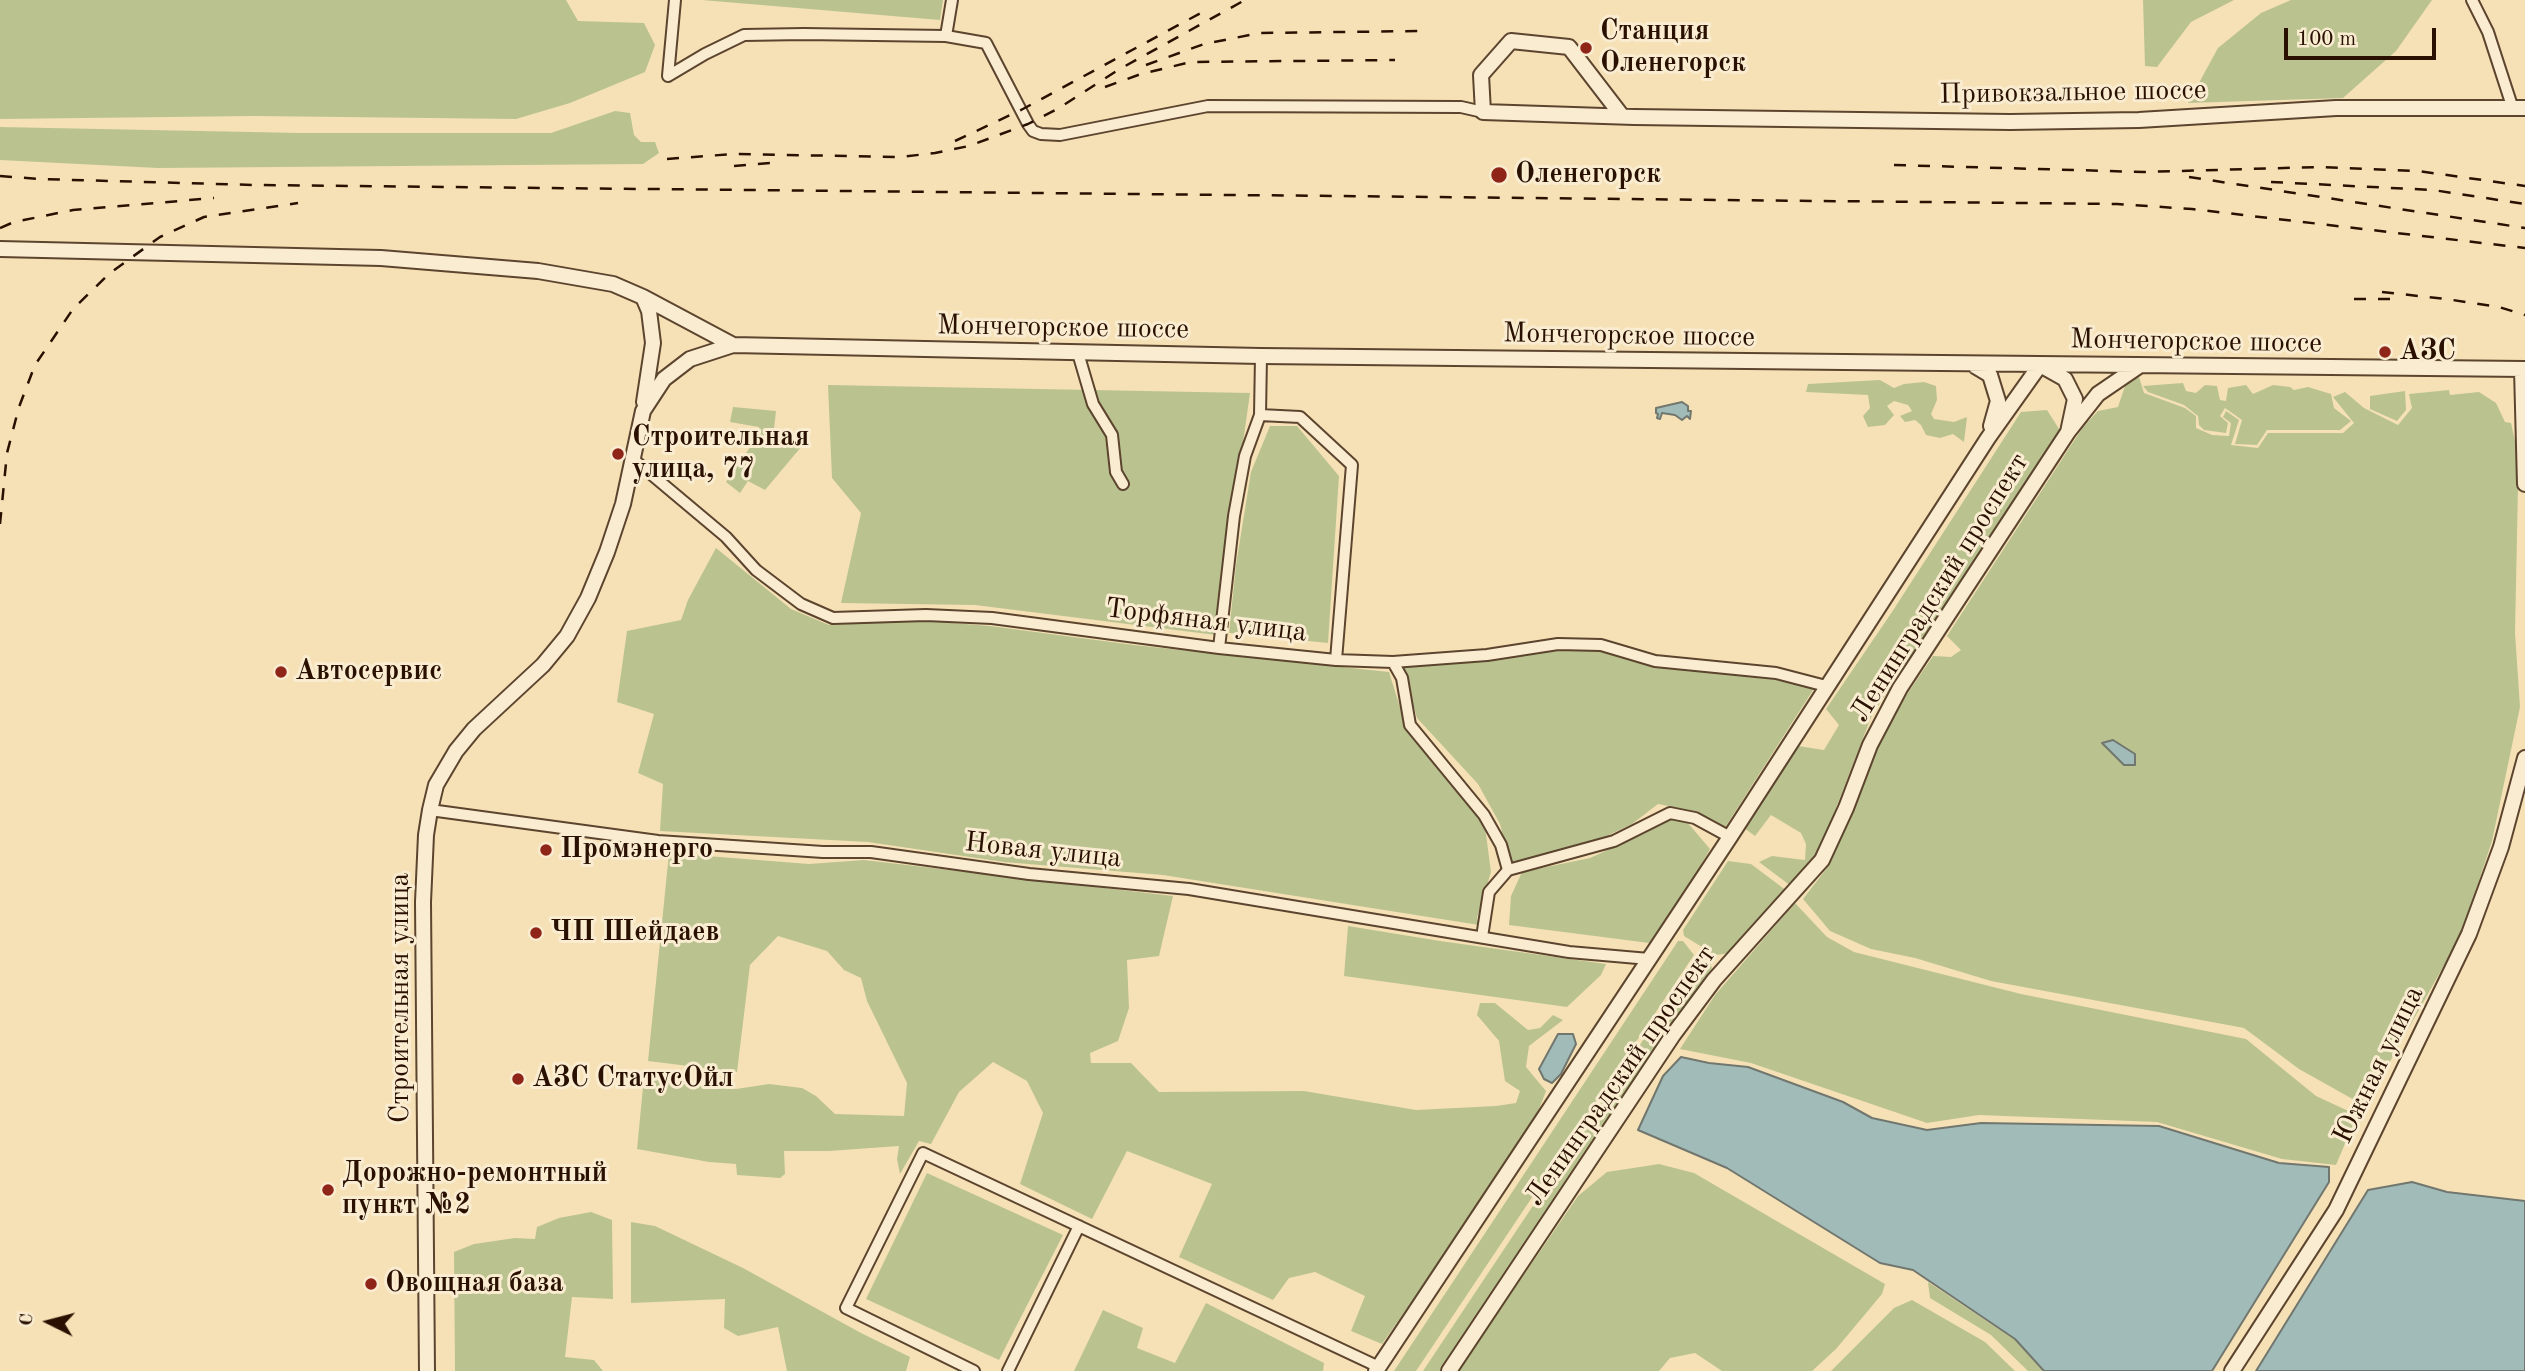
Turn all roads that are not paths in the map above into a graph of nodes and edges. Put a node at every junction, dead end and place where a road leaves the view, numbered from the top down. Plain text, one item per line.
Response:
1 (676, 0) edge
2 (952, 0) edge
3 (2472, 0) edge
4 (946, 36) junction
5 (2519, 108) edge
6 (1483, 111) junction
7 (1622, 116) junction
8 (0, 249) edge
9 (643, 297) junction
10 (733, 345) junction
11 (1079, 353) junction
12 (1261, 356) junction
13 (1974, 365) junction
14 (2040, 365) junction
15 (2138, 366) junction
16 (2524, 369) edge
17 (643, 411) junction
18 (1260, 415) junction
19 (2068, 432) junction
20 (1987, 438) junction
21 (633, 459) junction
22 (1123, 484) dead end
23 (2525, 484) edge
24 (1219, 648) junction
25 (1336, 660) junction
26 (1393, 662) junction
27 (1826, 686) junction
28 (2525, 758) edge
29 (430, 810) junction
30 (1730, 837) junction
31 (1508, 870) junction
32 (1482, 937) junction
33 (1649, 959) junction
34 (1079, 1226) junction
35 (1378, 1369) edge
36 (428, 1371) edge
37 (974, 1371) edge
38 (1008, 1371) edge
39 (1449, 1371) edge
40 (2232, 1371) edge

1 - 4 street
2 - 4 street
3 - 5 street
4 - 6 street, Привокзальное шоссе
5 - 7 street, Привокзальное шоссе
6 - 7 street, Привокзальное шоссе
6 - 7 street
8 - 9 street
9 - 10 street
9 - 17 street, Строительная улица
10 - 11 street, Мончегорское шоссе
10 - 17 street
11 - 12 street, Мончегорское шоссе
11 - 22 street
12 - 13 street, Мончегорское шоссе
12 - 18 street
13 - 14 street, Мончегорское шоссе
13 - 20 street
14 - 15 street, Мончегорское шоссе
14 - 19 street
14 - 20 street, Ленинградский проспект
15 - 16 street, Мончегорское шоссе
15 - 19 street, Ленинградский проспект
16 - 23 street
17 - 21 street, Строительная улица
18 - 24 street
18 - 25 street
19 - 39 street, Ленинградский проспект
20 - 27 street, Ленинградский проспект
21 - 24 street, Торфяная улица
21 - 29 street, Строительная улица
24 - 25 street, Торфяная улица
25 - 26 street, Торфяная улица
26 - 27 street, Торфяная улица
26 - 31 street
27 - 30 street, Ленинградский проспект
28 - 40 street, Южная улица
29 - 32 street, Новая улица
29 - 36 street, Строительная улица
30 - 31 street
30 - 33 street, Ленинградский проспект
31 - 32 street
32 - 33 street, Новая улица
33 - 35 street, Ленинградский проспект
34 - 35 street
34 - 37 street
34 - 38 street

